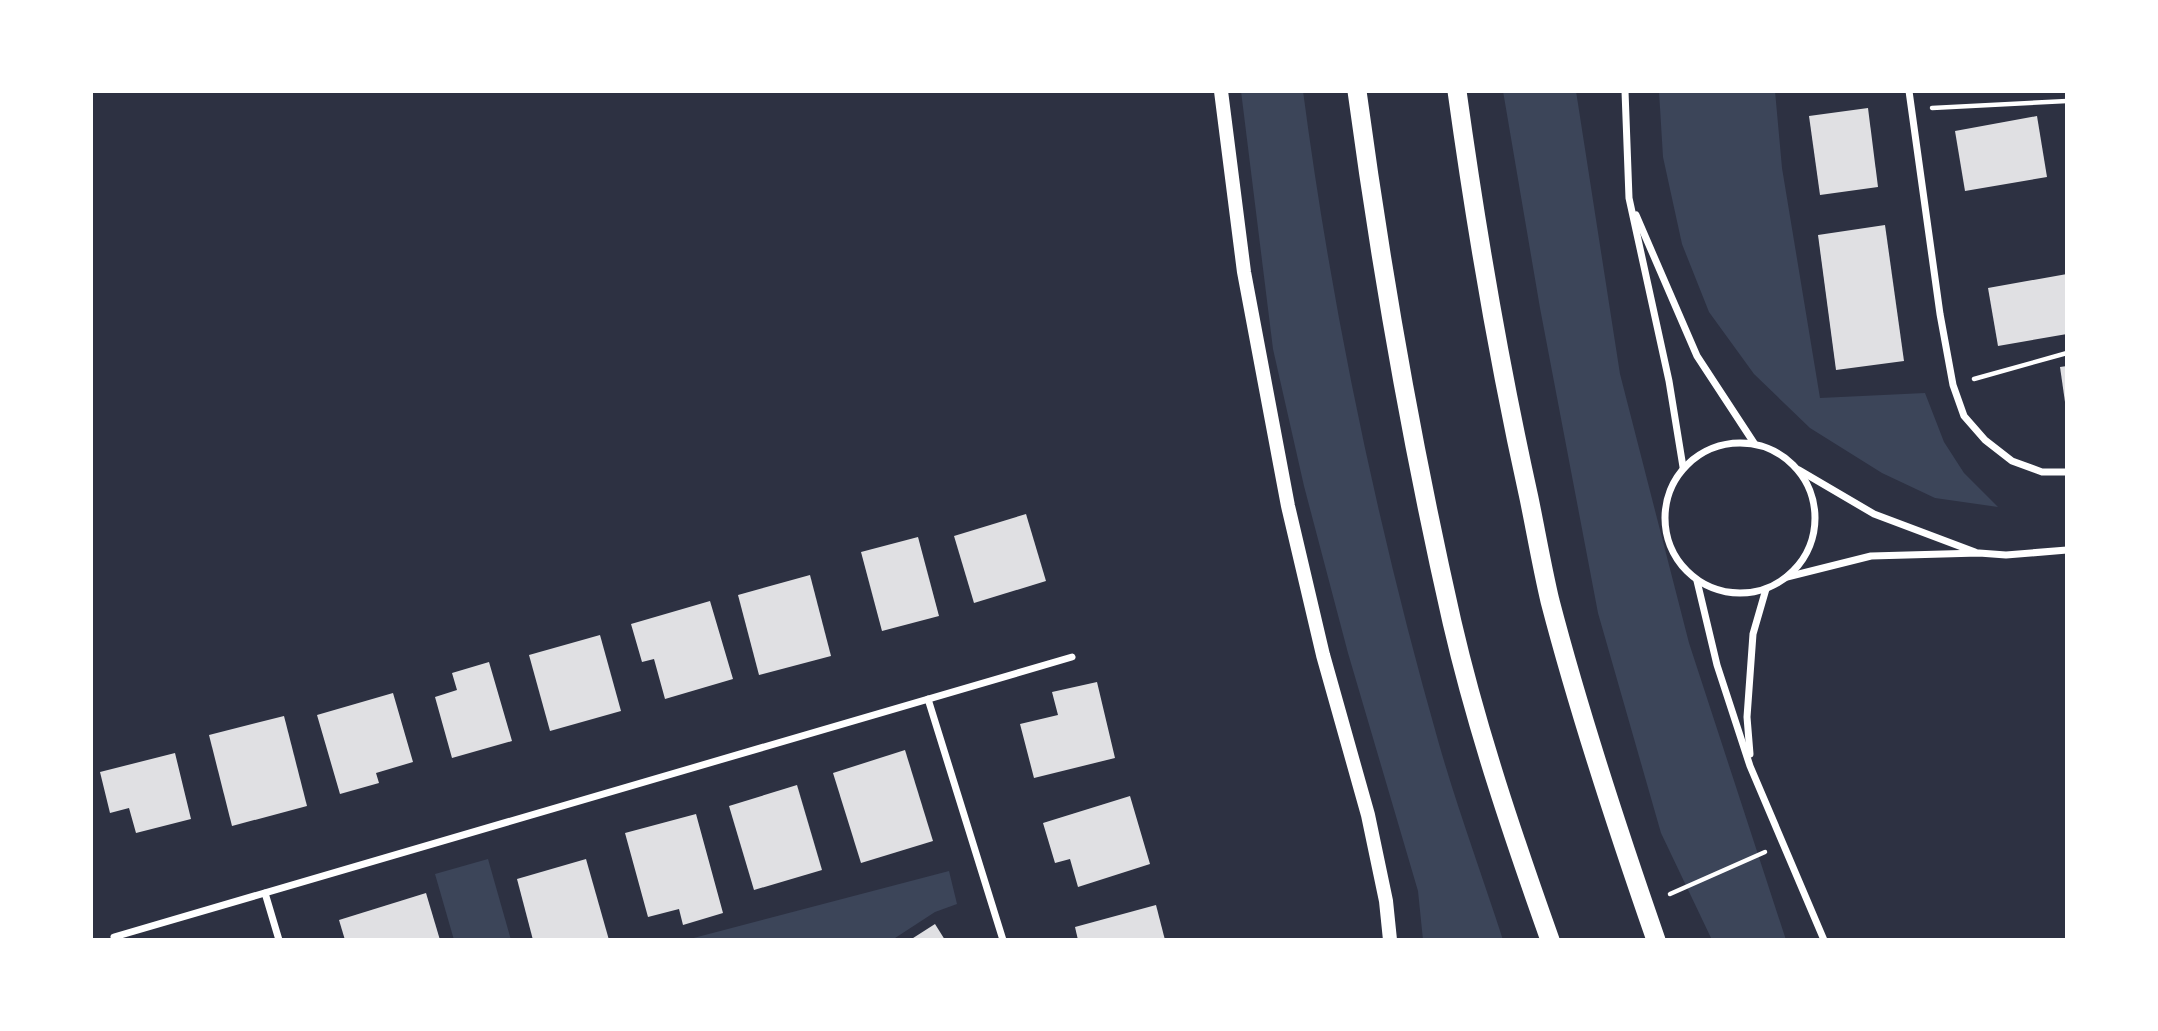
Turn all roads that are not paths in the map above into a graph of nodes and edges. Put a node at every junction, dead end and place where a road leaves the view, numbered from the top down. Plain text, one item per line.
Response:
1 (1221, 91) edge
2 (1357, 91) edge
3 (1457, 91) edge
4 (1625, 91) edge
5 (1909, 91) edge
6 (1629, 198) junction
7 (1754, 443) junction
8 (1683, 467) junction
9 (1799, 469) junction
10 (2067, 472) edge
11 (2067, 550) edge
12 (1979, 553) junction
13 (1787, 577) junction
14 (1697, 581) junction
15 (1766, 589) junction
16 (1072, 657) dead end
17 (928, 699) junction
18 (1750, 766) junction
19 (265, 893) junction
20 (114, 937) dead end
21 (279, 940) edge
22 (1003, 940) edge
23 (1390, 940) edge
24 (1550, 940) edge
25 (1656, 940) edge
26 (1824, 940) edge

1 - 23 main road
2 - 24 highway
3 - 25 highway
4 - 6 street
5 - 10 street
6 - 7 street
6 - 8 street
7 - 8 street
7 - 9 street
8 - 14 street
9 - 12 street
9 - 13 street
11 - 12 street
12 - 13 street
13 - 15 street
14 - 15 street
14 - 18 street
15 - 18 street
16 - 17 street
17 - 19 street
17 - 22 street
18 - 26 street
19 - 20 street
19 - 21 street

